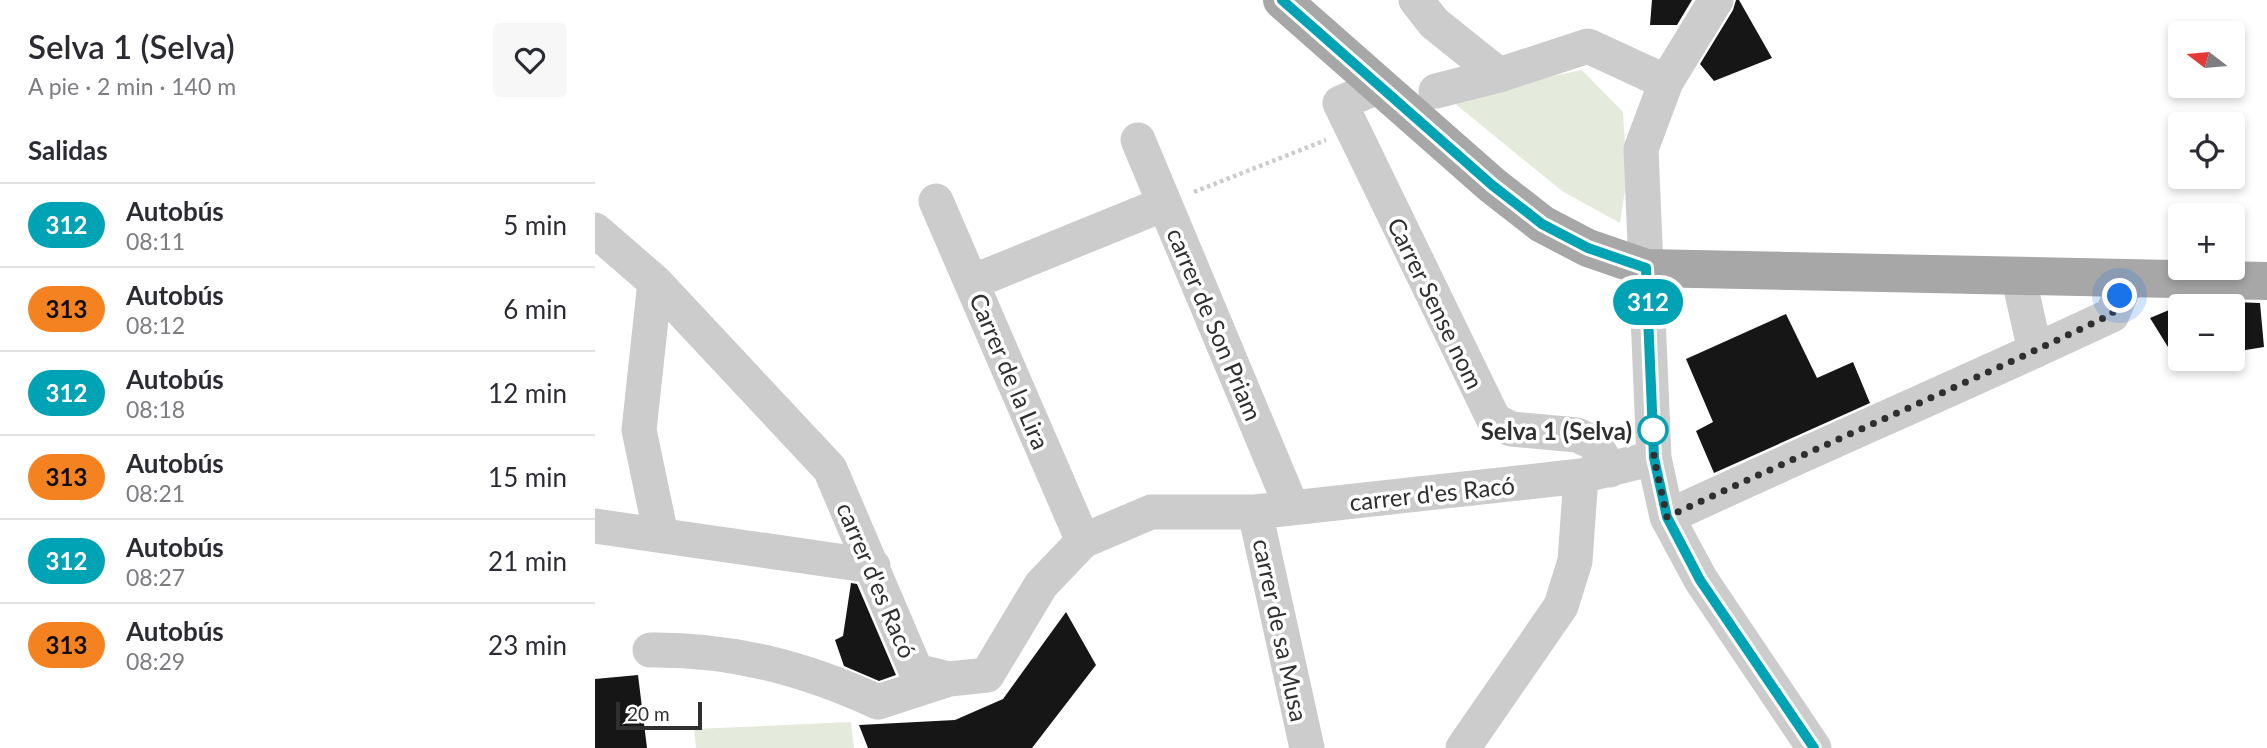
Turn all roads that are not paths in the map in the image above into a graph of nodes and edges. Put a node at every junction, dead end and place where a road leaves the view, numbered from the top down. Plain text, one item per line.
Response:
1 (1282, 0) edge
2 (1416, 0) edge
3 (1716, 0) edge
4 (1499, 75) junction
5 (1666, 82) junction
6 (1380, 86) junction
7 (1436, 91) dead end
8 (1138, 140) dead end
9 (936, 201) dead end
10 (1164, 204) junction
11 (595, 230) edge
12 (1646, 268) junction
13 (2018, 275) junction
14 (2129, 277) junction
15 (2267, 281) edge
16 (655, 282) junction
17 (972, 282) junction
18 (2035, 351) junction
19 (1654, 458) junction
20 (1596, 473) junction
21 (1292, 508) junction
22 (1255, 512) junction
23 (1667, 517) junction
24 (595, 526) edge
25 (661, 535) junction
26 (1083, 541) junction
27 (873, 566) junction
28 (650, 650) dead end
29 (949, 679) junction
30 (1307, 748) edge
31 (1463, 748) edge
32 (1814, 748) edge

1 - 6 main road
2 - 4 street
3 - 5 street
4 - 5 street
4 - 7 street
5 - 12 street
6 - 12 main road
6 - 20 street, Carrer Sense nom
8 - 10 street, carrer de Son Priam
9 - 17 street, Carrer de la Lira
10 - 17 street
10 - 21 street, carrer de Son Priam
11 - 16 street, carrer d'es Racó
12 - 13 main road
12 - 19 street
13 - 14 main road
13 - 18 street
14 - 15 main road
14 - 18 street
16 - 25 street
16 - 27 street, carrer d'es Racó
17 - 26 street, Carrer de la Lira
18 - 23 street
19 - 20 street, carrer d'es Racó
19 - 23 street
20 - 21 street, carrer d'es Racó
20 - 31 street
21 - 22 street, carrer d'es Racó
22 - 26 street, carrer d'es Racó
22 - 30 street, carrer de sa Musa
23 - 32 street
24 - 25 street
25 - 27 street
26 - 29 street, carrer d'es Racó
27 - 29 street, carrer d'es Racó
28 - 29 street

